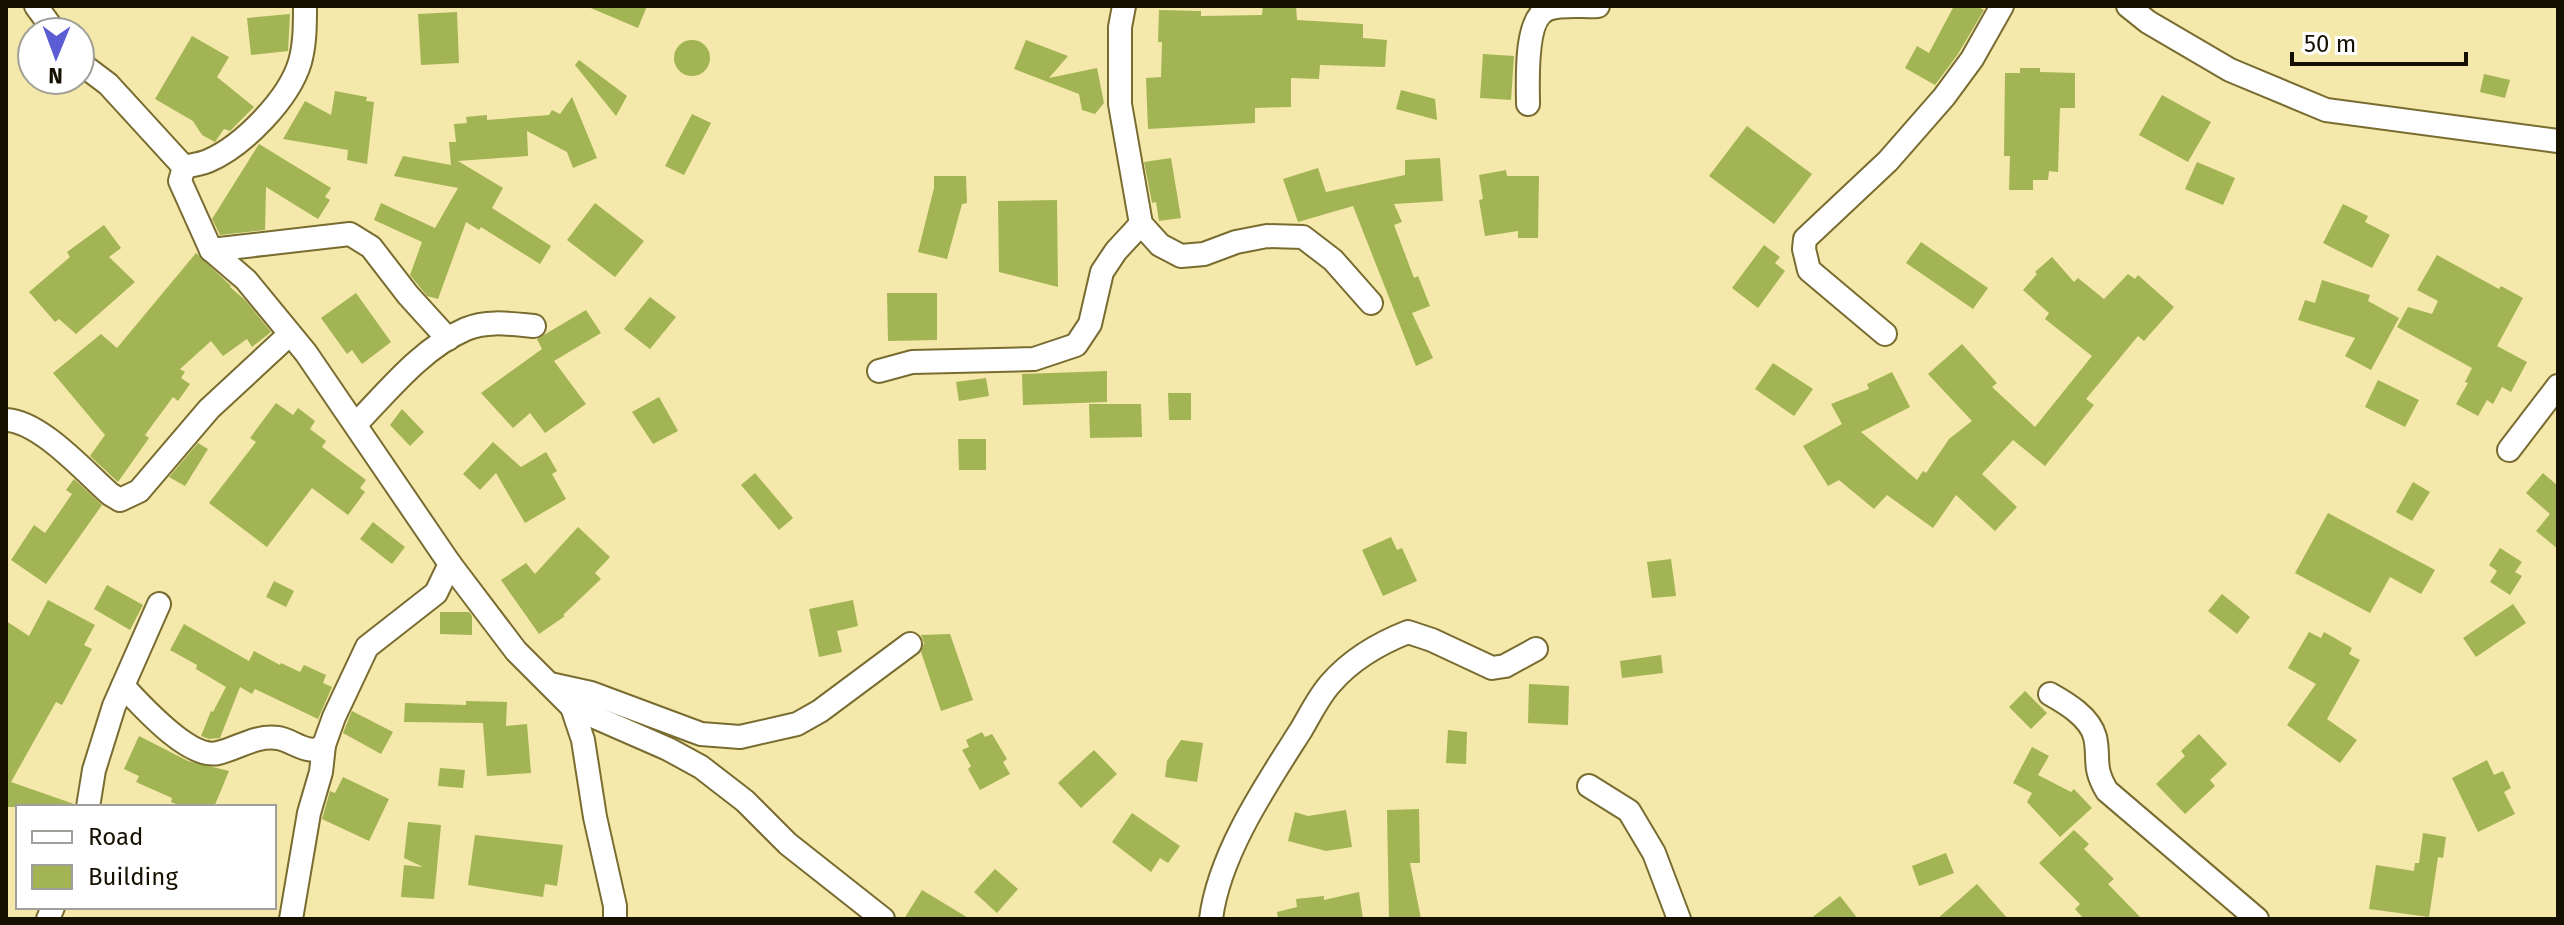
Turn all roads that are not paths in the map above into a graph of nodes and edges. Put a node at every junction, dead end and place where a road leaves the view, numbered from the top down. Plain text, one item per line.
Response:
1 (305, 6) edge
2 (1124, 6) edge
3 (1598, 6) edge
4 (2002, 6) edge
5 (2128, 6) edge
6 (96, 75) edge
7 (1528, 104) dead end
8 (2558, 141) edge
9 (184, 167) junction
10 (1141, 224) junction
11 (211, 250) junction
12 (1371, 303) dead end
13 (534, 326) dead end
14 (290, 334) junction
15 (1885, 334) dead end
16 (448, 339) junction
17 (879, 371) dead end
18 (2558, 386) edge
19 (6, 420) edge
20 (356, 424) junction
21 (2509, 450) dead end
22 (450, 564) junction
23 (159, 604) dead end
24 (910, 644) dead end
25 (1536, 649) dead end
26 (548, 684) junction
27 (123, 686) junction
28 (2050, 694) dead end
29 (572, 707) junction
30 (324, 745) junction
31 (1589, 786) dead end
32 (88, 805) edge
33 (291, 919) edge
34 (615, 919) edge
35 (883, 919) edge
36 (1211, 919) edge
37 (1679, 919) edge
38 (2257, 919) edge

1 - 9 street
2 - 10 street
3 - 7 street
4 - 15 street
5 - 8 street
6 - 9 street
9 - 11 street
10 - 12 street
10 - 17 street
11 - 14 street
11 - 16 street
13 - 16 street
14 - 19 street
14 - 20 street
16 - 20 street
18 - 21 street
20 - 22 street
22 - 26 street
22 - 30 street
23 - 27 street
24 - 26 street
25 - 36 street
26 - 29 street
27 - 30 street
27 - 32 street
28 - 38 street
29 - 34 street
29 - 35 street
30 - 33 street
31 - 37 street

